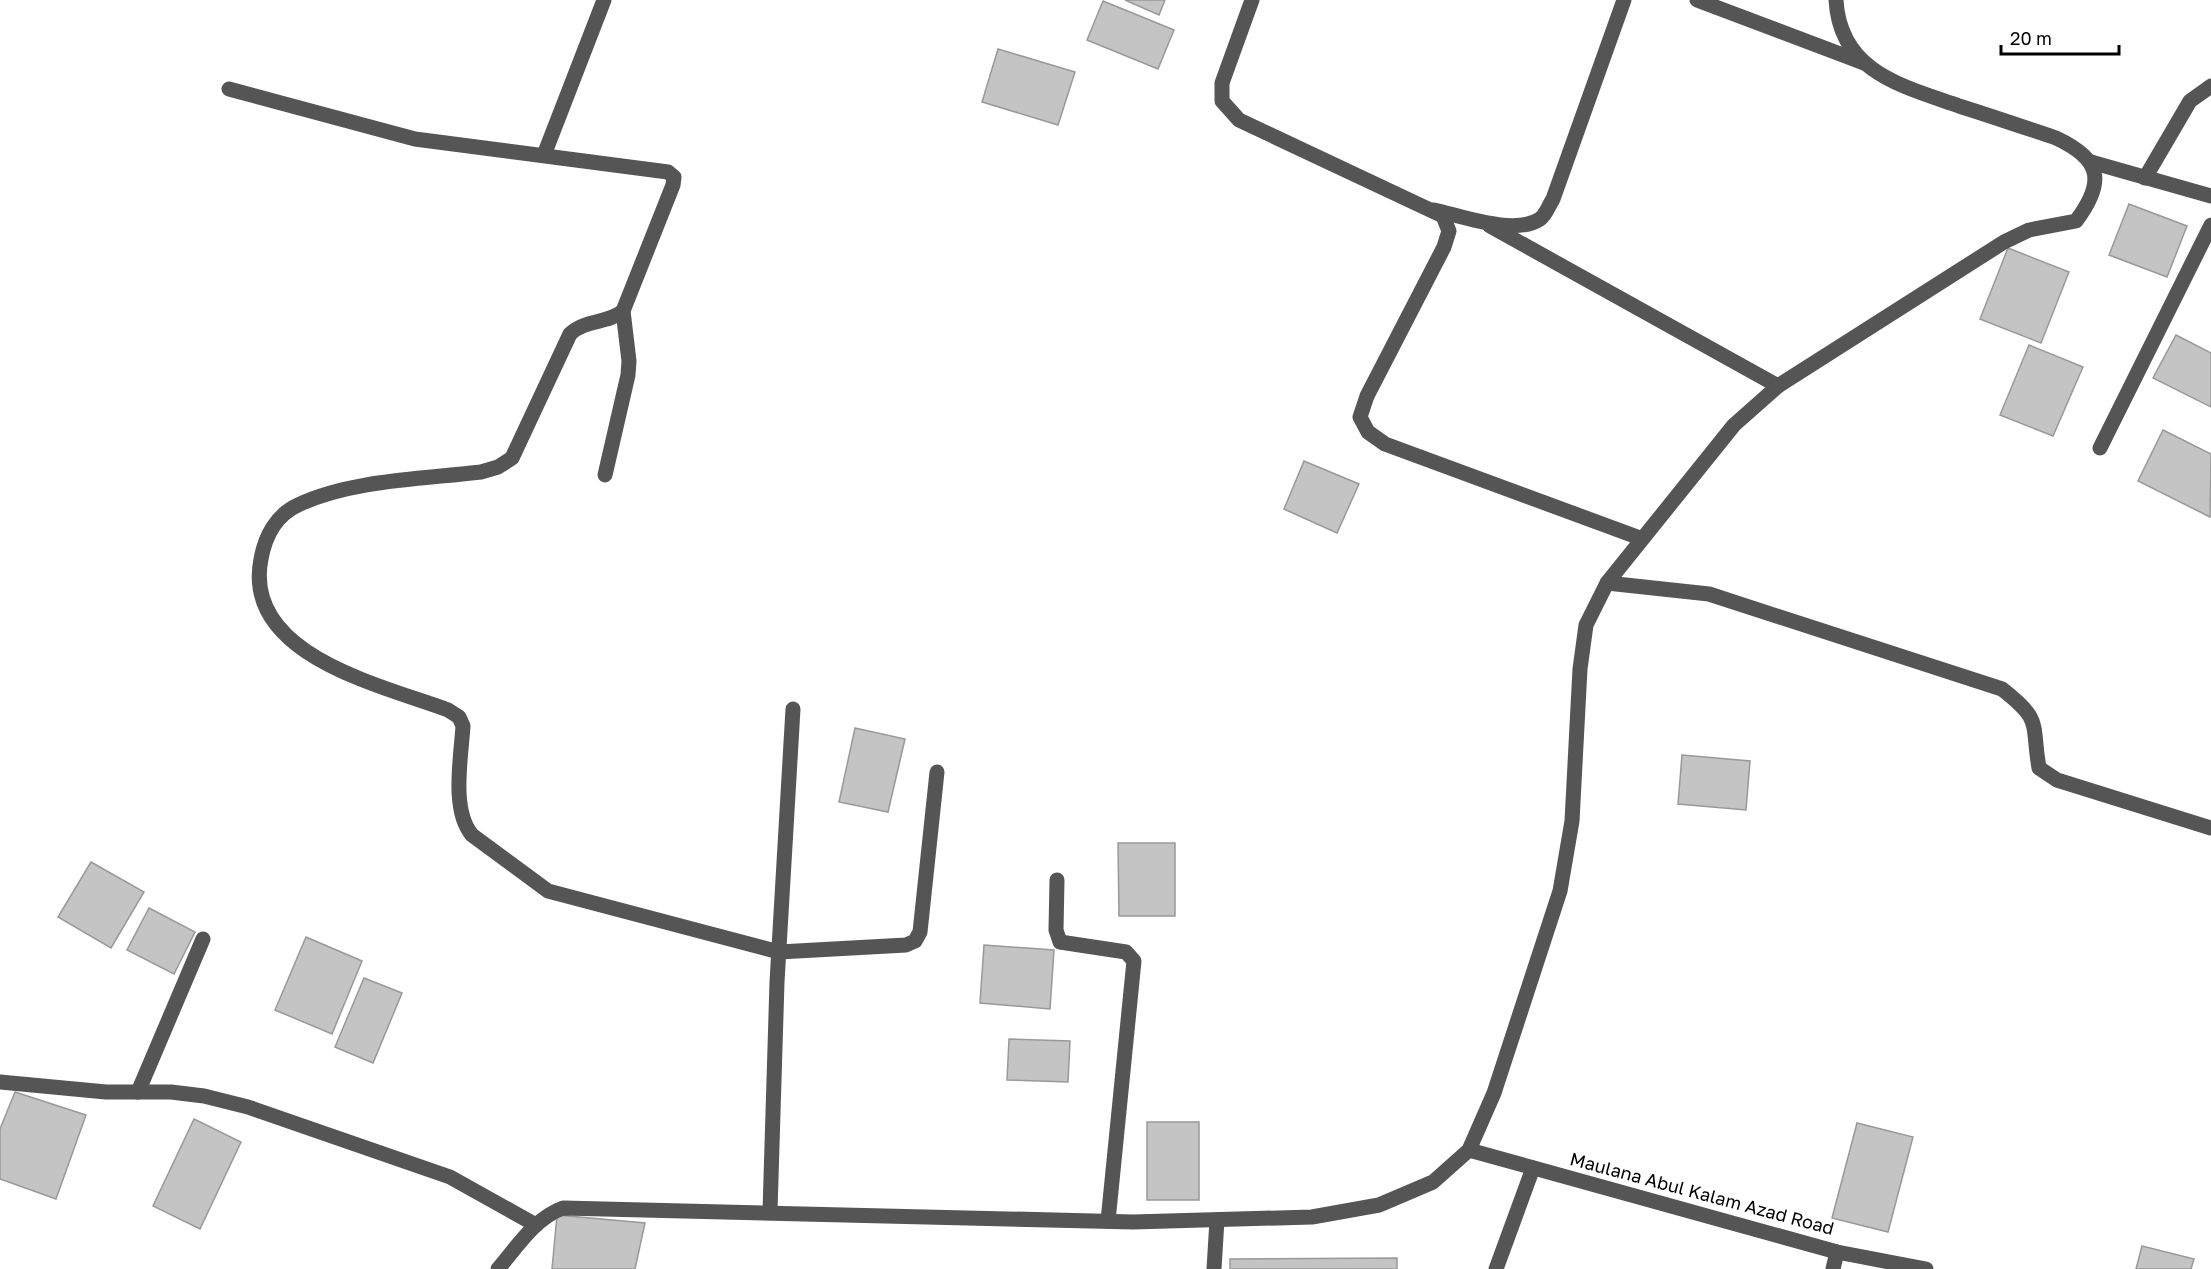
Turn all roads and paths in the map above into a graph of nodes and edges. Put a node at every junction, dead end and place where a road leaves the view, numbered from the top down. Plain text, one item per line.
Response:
1 (604, 0) edge
2 (1252, 0) edge
3 (1624, 0) edge
4 (1697, 0) edge
5 (1836, 0) edge
6 (1864, 63) junction
7 (2211, 86) edge
8 (229, 89) dead end
9 (544, 154) junction
10 (2091, 162) junction
11 (2145, 178) junction
12 (2211, 196) edge
13 (1430, 209) junction
14 (1481, 221) junction
15 (2211, 225) edge
16 (623, 311) junction
17 (1778, 386) junction
18 (2100, 448) dead end
19 (605, 475) dead end
20 (1640, 538) junction
21 (1607, 583) junction
22 (793, 709) dead end
23 (937, 772) dead end
24 (2211, 828) edge
25 (1058, 880) dead end
26 (203, 939) dead end
27 (779, 952) junction
28 (0, 1082) edge
29 (138, 1092) junction
30 (1469, 1150) junction
31 (1533, 1168) junction
32 (770, 1211) junction
33 (1217, 1220) junction
34 (1108, 1221) junction
35 (536, 1225) junction
36 (1837, 1252) junction
37 (498, 1269) edge
38 (1214, 1269) edge
39 (1496, 1269) edge
40 (1833, 1269) edge
41 (1926, 1269) edge

1 - 9 street
2 - 13 street
3 - 14 street
4 - 6 street
5 - 6 street
6 - 10 street
7 - 11 street
8 - 9 street
9 - 16 street
10 - 11 street
10 - 17 street
11 - 12 street
13 - 14 street
13 - 20 street
14 - 17 street
15 - 18 street
16 - 19 street
16 - 27 street
17 - 20 street
20 - 21 street
21 - 24 street
21 - 30 street
22 - 27 street
23 - 27 street
25 - 34 street
26 - 29 street
27 - 32 street
28 - 29 street
29 - 35 street
30 - 31 street, Maulana Abul Kalam Azad Road
30 - 33 street
31 - 36 street, Maulana Abul Kalam Azad Road
31 - 39 street
32 - 34 street
32 - 35 street
33 - 34 street
33 - 38 street
35 - 37 street
36 - 40 street
36 - 41 street, Maulana Abul Kalam Azad Road

